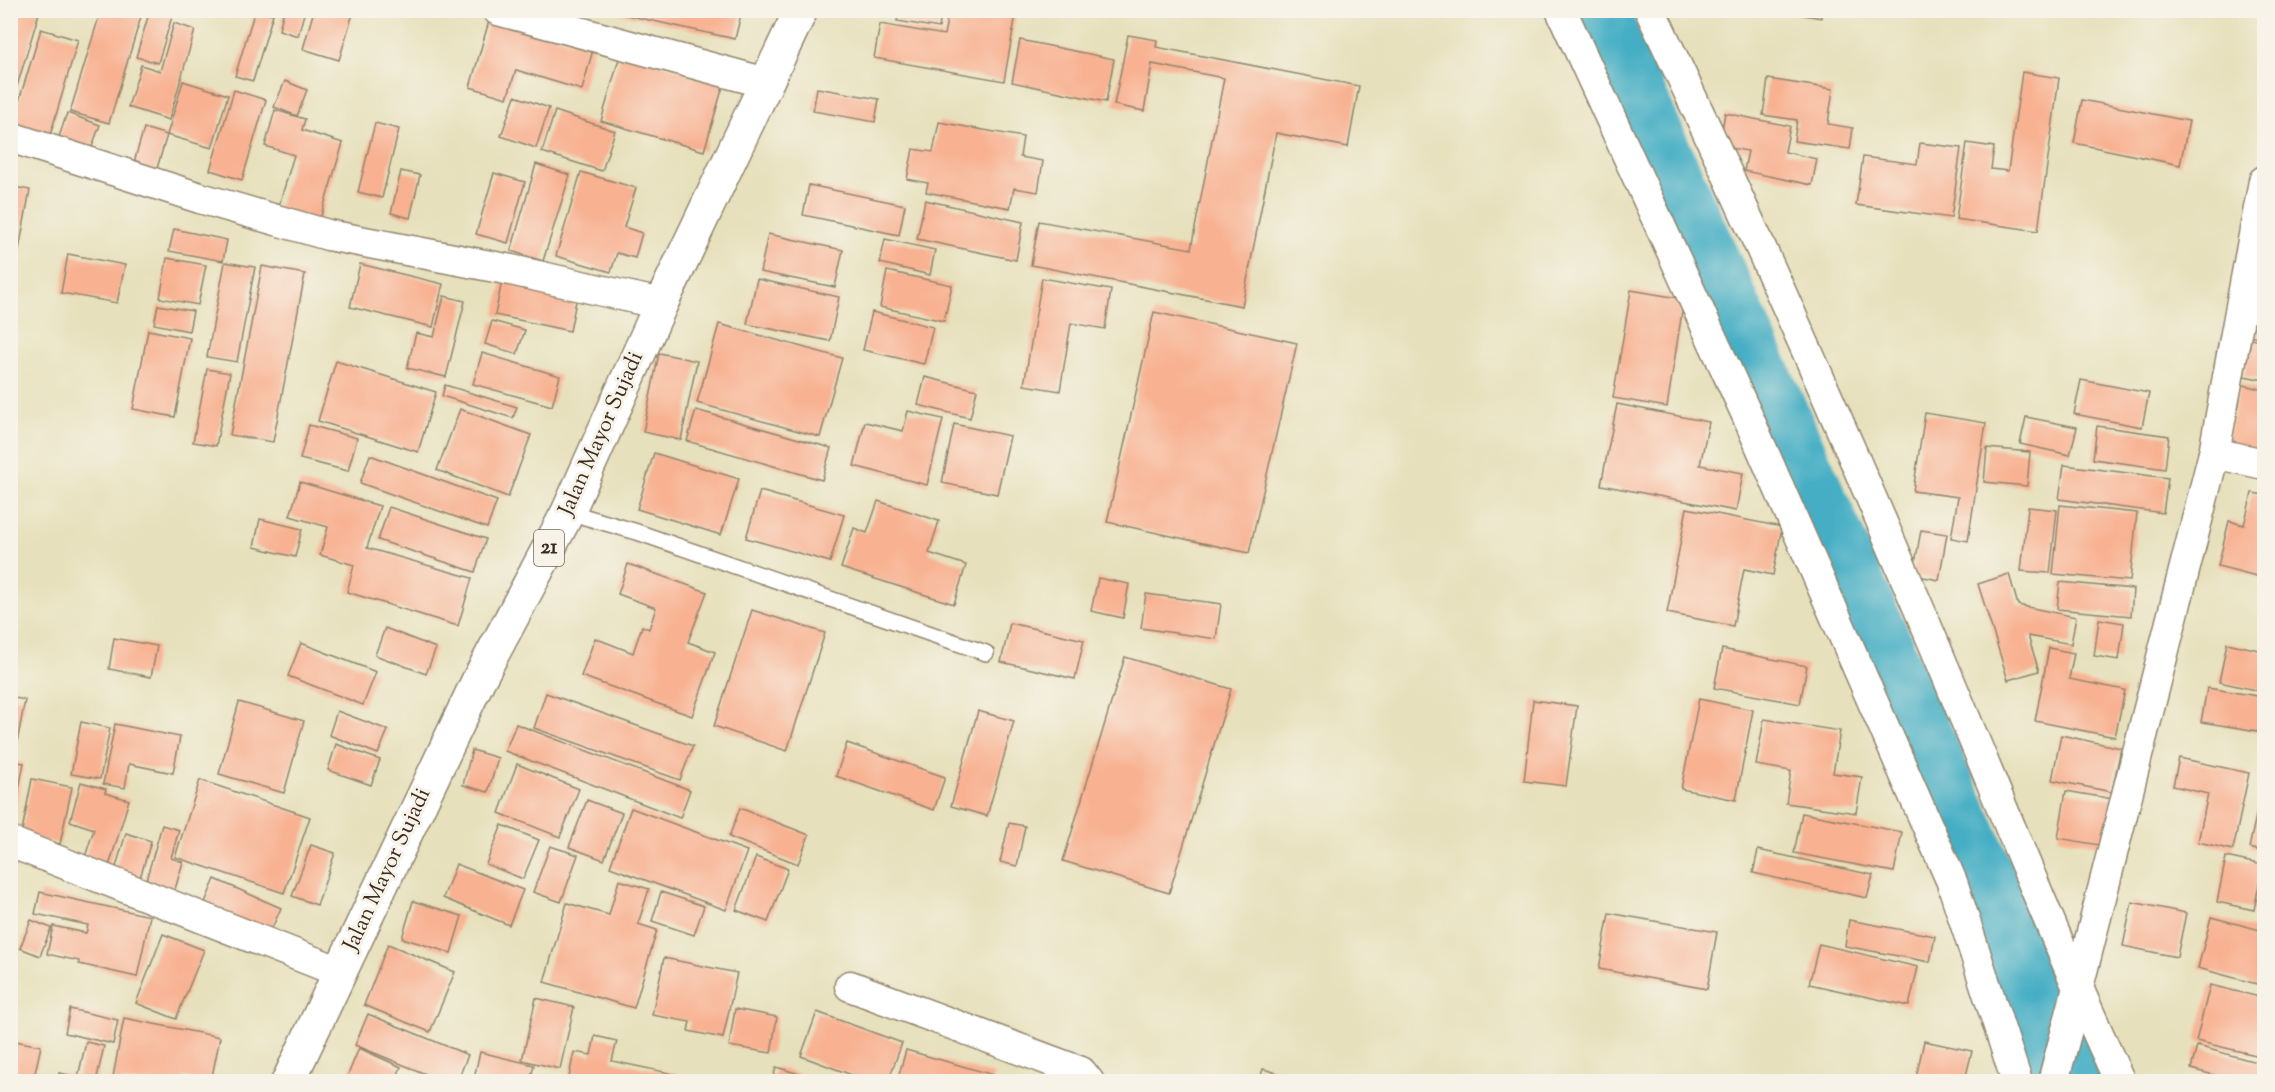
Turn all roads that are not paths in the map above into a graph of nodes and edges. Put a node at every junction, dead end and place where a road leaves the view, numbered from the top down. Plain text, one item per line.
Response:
1 (498, 10) edge
2 (801, 10) edge
3 (1561, 10) edge
4 (1650, 10) edge
5 (766, 82) junction
6 (10, 137) edge
7 (2265, 182) edge
8 (661, 304) junction
9 (2214, 453) junction
10 (2265, 464) edge
11 (568, 512) junction
12 (986, 653) dead end
13 (10, 842) edge
14 (340, 972) junction
15 (850, 986) dead end
16 (2076, 998) junction
17 (288, 1082) edge
18 (1089, 1082) edge
19 (2017, 1082) edge
20 (2053, 1082) edge
21 (2120, 1082) edge

1 - 5 street
2 - 5 highway, Jalan Mayor Sujadi / 21
3 - 19 street
4 - 16 street
5 - 8 highway, Jalan Mayor Sujadi / 21
6 - 8 street
7 - 9 street
8 - 11 highway, Jalan Mayor Sujadi / 21
9 - 10 street
9 - 16 street
11 - 12 lane
11 - 14 highway, Jalan Mayor Sujadi / 21
13 - 14 street
14 - 17 highway, Jalan Mayor Sujadi / 21
15 - 18 street
16 - 20 street
16 - 21 street

